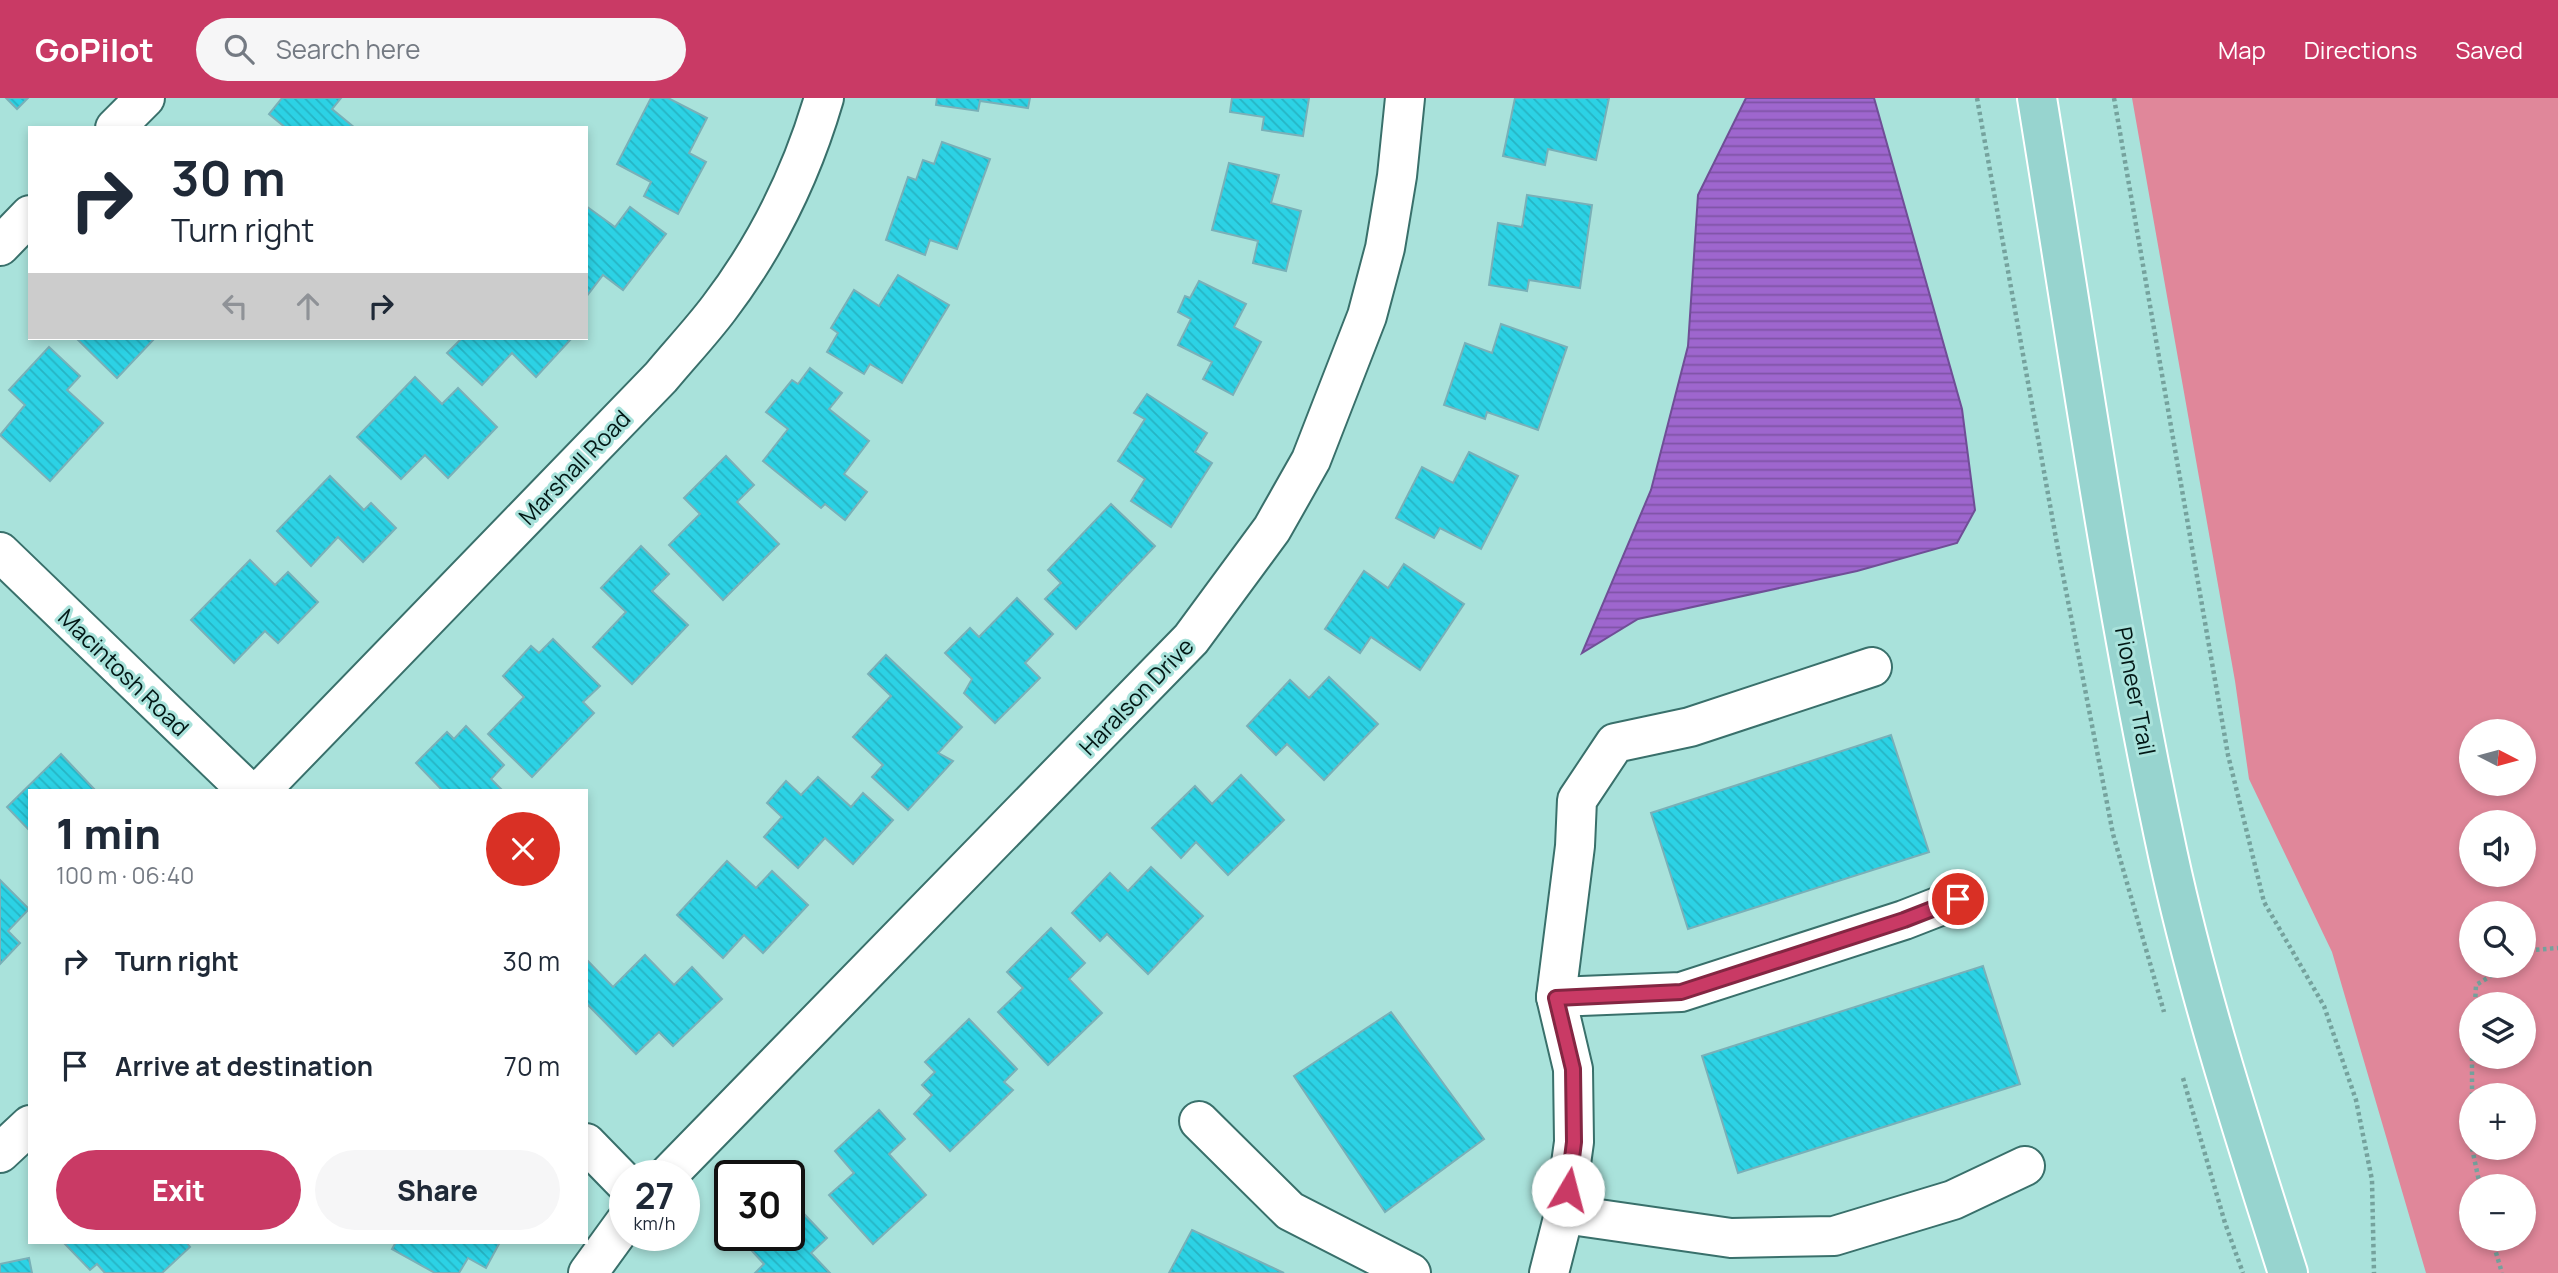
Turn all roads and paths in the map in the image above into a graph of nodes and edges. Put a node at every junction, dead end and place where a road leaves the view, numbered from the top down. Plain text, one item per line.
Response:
1 (145, 98) edge
2 (824, 98) edge
3 (1405, 98) edge
4 (2036, 98) edge
5 (2114, 98) edge
6 (118, 126) edge
7 (28, 217) edge
8 (0, 246) edge
9 (0, 552) edge
10 (1872, 667) dead end
11 (246, 789) edge
12 (262, 789) edge
13 (1958, 899) dead end
14 (2558, 948) edge
15 (2536, 950) edge
16 (2487, 978) edge
17 (2476, 992) edge
18 (1556, 998) junction
19 (1199, 1121) dead end
20 (28, 1127) edge
21 (588, 1145) edge
22 (0, 1153) edge
23 (683, 1160) edge
24 (2025, 1166) dead end
25 (609, 1167) edge
26 (1564, 1214) junction
27 (609, 1244) edge
28 (2496, 1251) edge
29 (588, 1273) edge
30 (1410, 1273) edge
31 (1549, 1273) edge
32 (2288, 1273) edge
33 (2374, 1273) edge
34 (2502, 1273) edge

1 - 6 street
2 - 12 street, Marshall Road
3 - 23 street, Haralson Drive
4 - 32 main road, Pioneer Trail
5 - 33 path
7 - 8 street
9 - 11 street, Macintosh Road
10 - 18 street
13 - 18 street
14 - 15 path
16 - 17 path
18 - 26 street
19 - 30 street
20 - 22 street
21 - 25 street
24 - 26 street
26 - 31 street
27 - 29 street
28 - 34 path

